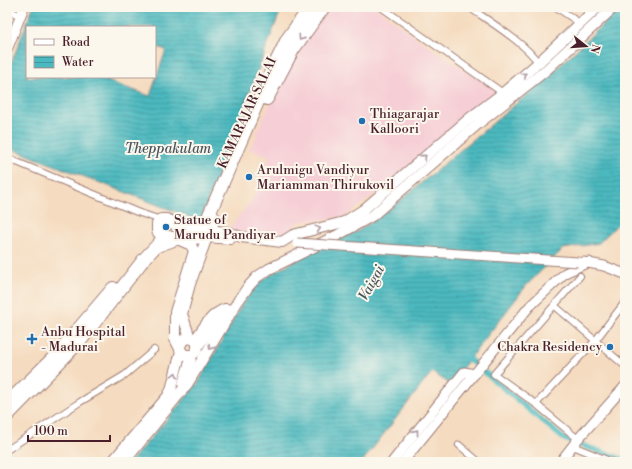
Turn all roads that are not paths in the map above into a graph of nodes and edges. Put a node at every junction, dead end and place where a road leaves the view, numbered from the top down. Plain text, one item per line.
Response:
1 (310, 7) edge
2 (324, 7) edge
3 (381, 7) edge
4 (469, 7) edge
5 (556, 7) edge
6 (614, 7) edge
7 (7, 9) edge
8 (595, 10) edge
9 (22, 11) edge
10 (581, 24) junction
11 (586, 34) junction
12 (7, 50) edge
13 (538, 63) junction
14 (503, 93) junction
15 (7, 158) edge
16 (167, 222) junction
17 (205, 232) junction
18 (167, 236) junction
19 (282, 242) junction
20 (589, 262) junction
21 (625, 274) edge
22 (580, 276) dead end
23 (238, 301) junction
24 (625, 302) edge
25 (555, 306) junction
26 (595, 341) junction
27 (194, 345) junction
28 (180, 349) junction
29 (154, 350) dead end
30 (625, 366) edge
31 (479, 369) junction
32 (625, 386) edge
33 (180, 392) junction
34 (7, 403) edge
35 (536, 404) junction
36 (7, 416) edge
37 (575, 443) junction
38 (459, 445) dead end
39 (7, 450) edge
40 (112, 462) edge
41 (124, 462) edge
42 (392, 462) edge
43 (403, 462) edge
44 (479, 462) edge
45 (560, 462) edge
46 (612, 462) edge

1 - 17 highway, KAMARAJAR SALAI
2 -> 17 highway, KAMARAJAR SALAI
3 - 14 street
4 - 13 street
5 - 10 street
6 - 11 main road
7 - 9 street
8 - 10 main road
8 - 11 main road
9 - 12 street
10 - 13 main road
11 - 23 main road
14 -> 13 main road
19 -> 14 main road
15 - 16 street
16 - 17 highway
16 - 18 highway
17 - 18 highway
17 - 19 main road
17 - 27 main road
18 - 28 main road
18 - 34 highway
18 - 36 highway
19 - 20 street, bridge
20 - 21 street
20 - 31 street
22 - 25 street
23 - 27 main road
23 -> 33 main road
24 - 26 street
25 - 26 street
25 - 35 street
26 - 30 street
26 - 35 street
27 - 28 main road
27 - 28 main road
27 - 33 main road
40 -> 28 main road
29 - 39 street
42 -> 31 street
31 - 43 street
32 - 37 street
33 - 41 main road
35 - 37 street
37 - 45 street
37 - 46 street
38 - 44 street

